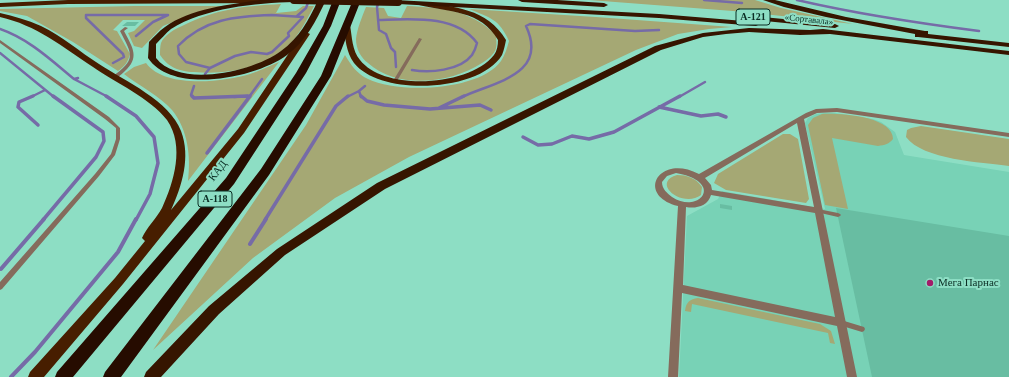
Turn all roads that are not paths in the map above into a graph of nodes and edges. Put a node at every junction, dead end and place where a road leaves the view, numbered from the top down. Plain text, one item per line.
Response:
1 (283, 0) edge
2 (294, 0) edge
3 (322, 0) edge
4 (337, 0) edge
5 (357, 0) edge
6 (522, 0) edge
7 (767, 0) edge
8 (413, 2) junction
9 (0, 5) edge
10 (0, 15) edge
11 (347, 25) junction
12 (310, 27) junction
13 (126, 28) dead end
14 (830, 32) junction
15 (420, 39) dead end
16 (0, 41) edge
17 (983, 42) junction
18 (1009, 44) edge
19 (1009, 53) edge
20 (114, 78) junction
21 (395, 81) junction
22 (800, 119) junction
23 (1009, 136) edge
24 (700, 177) junction
25 (709, 192) junction
26 (682, 204) junction
27 (818, 211) junction
28 (838, 214) dead end
29 (119, 281) junction
30 (0, 287) edge
31 (677, 288) junction
32 (841, 323) junction
33 (862, 329) dead end
34 (35, 377) edge
35 (63, 377) edge
36 (111, 377) edge
37 (151, 377) edge
38 (673, 377) edge
39 (852, 377) edge

1 - 2 highway, «Сортавала»
1 - 9 main road
1 - 12 highway, «Сортавала»
2 - 8 highway, «Сортавала» / А-121, bridge
3 - 12 highway
4 - 35 highway, КАД / А-118
5 - 11 highway, А-118
6 - 17 highway, «Сортавала» / А-121
7 - 17 highway
8 - 14 highway, «Сортавала» / А-121
8 - 21 main road
10 - 20 main road
11 - 21 main road
11 - 36 highway, А-118
12 - 29 main road
13 - 20 lane
14 - 19 highway, «Сортавала» / А-121
14 - 37 highway
15 - 21 lane
16 - 30 lane
17 - 18 highway, «Сортавала» / А-121
20 - 29 main road
22 - 23 street
22 - 24 street
22 - 27 street
24 - 25 street
24 - 26 street
25 - 26 street
25 - 27 street
26 - 31 street
27 - 28 lane
27 - 32 street
29 - 34 main road
31 - 32 street
31 - 38 street
32 - 33 lane
32 - 39 street

